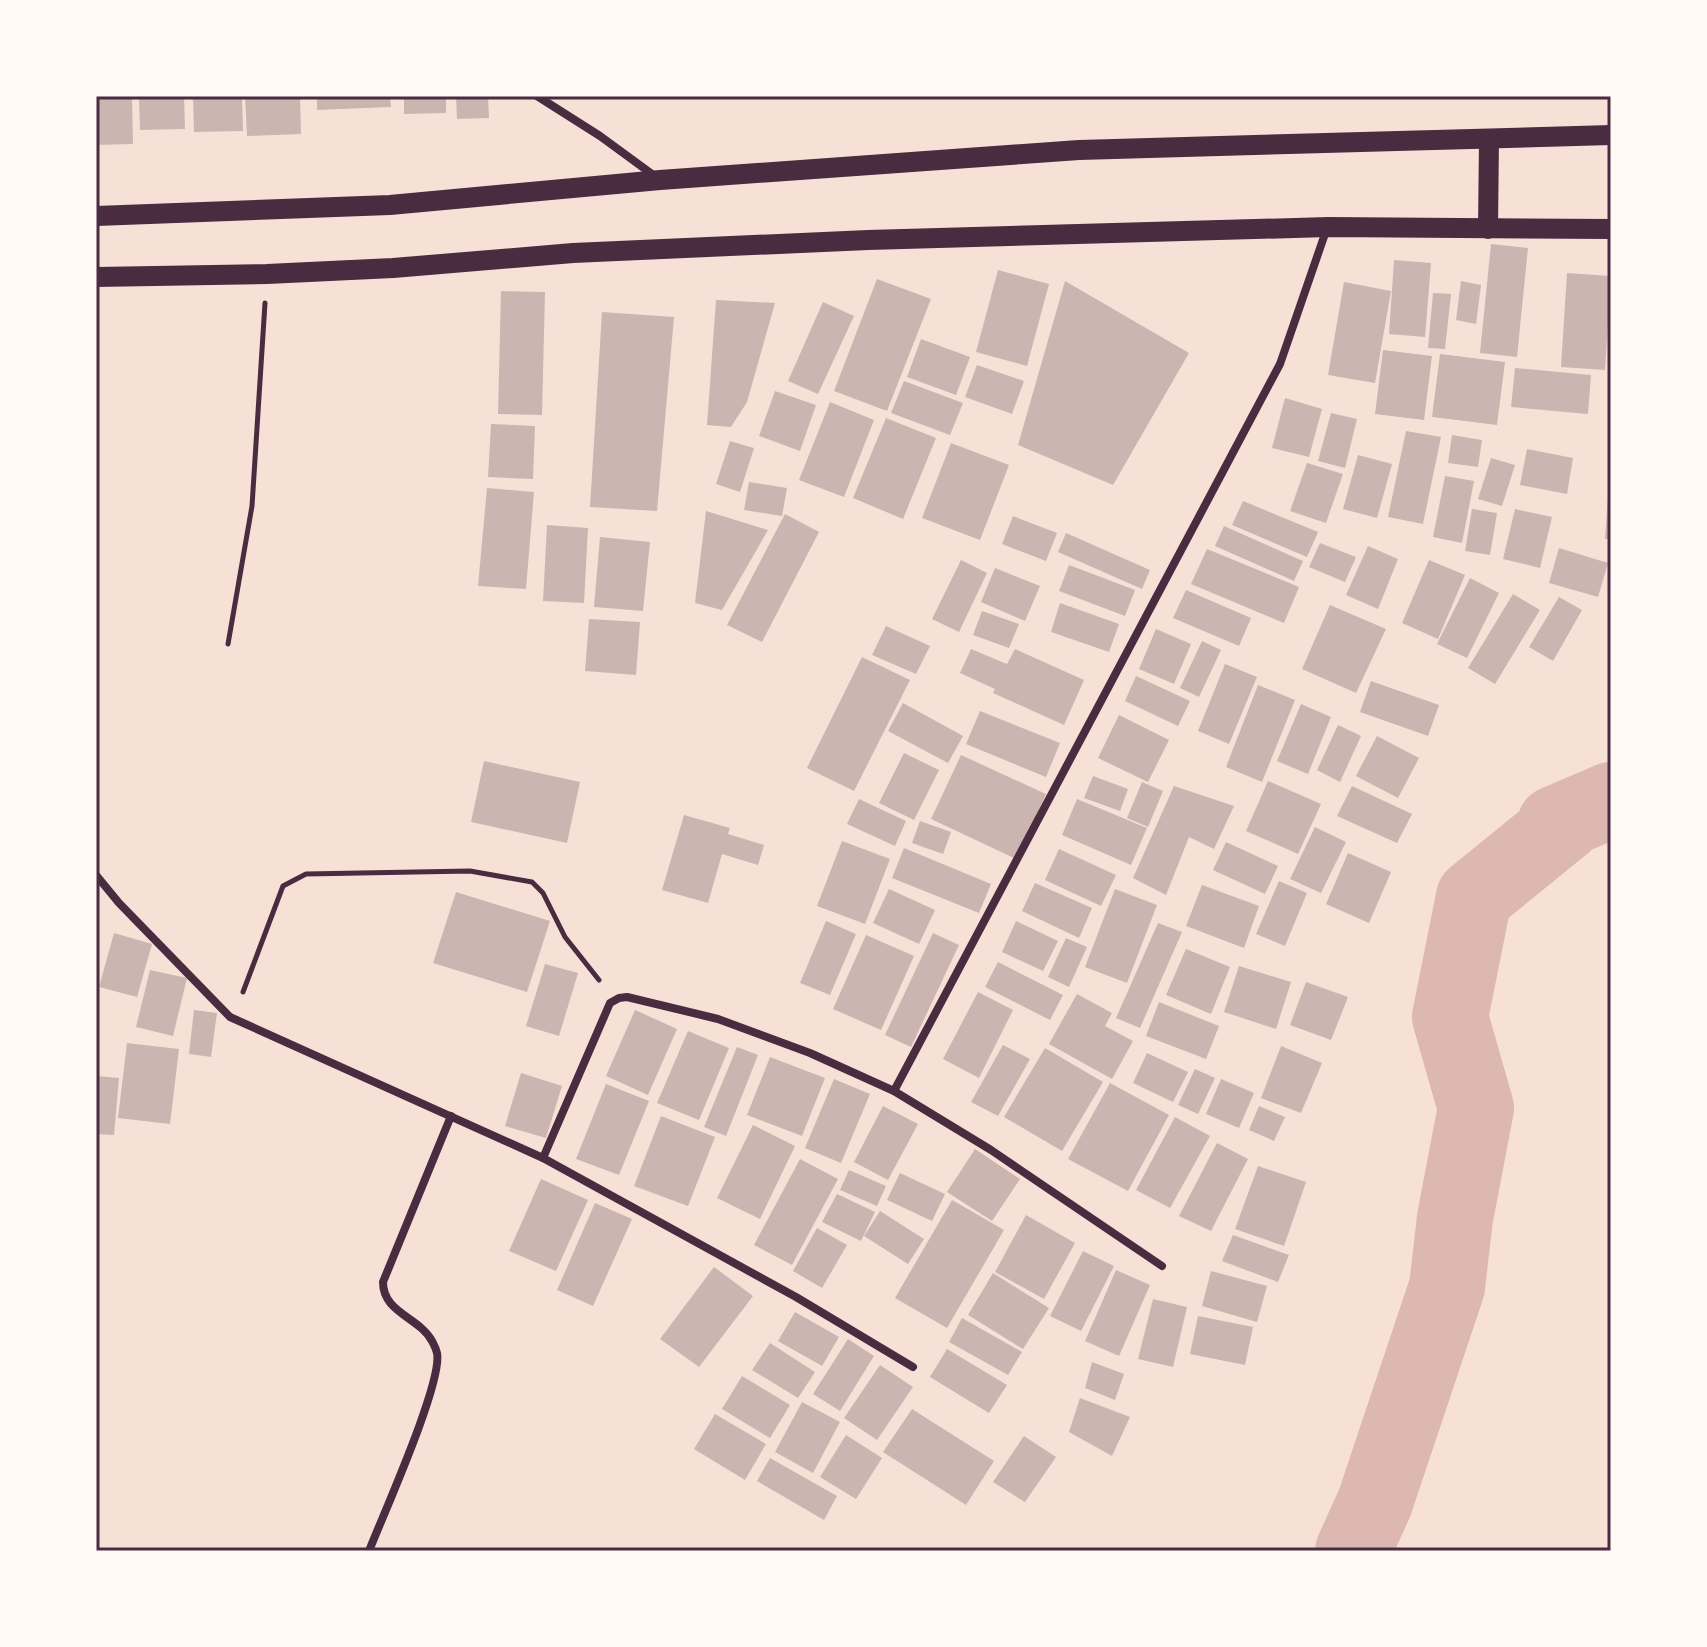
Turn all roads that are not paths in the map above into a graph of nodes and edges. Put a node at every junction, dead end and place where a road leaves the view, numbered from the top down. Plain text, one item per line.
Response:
1 (537, 96) edge
2 (1611, 135) edge
3 (1489, 139) junction
4 (660, 180) junction
5 (96, 216) edge
6 (1328, 227) junction
7 (1488, 229) junction
8 (1611, 229) edge
9 (96, 277) edge
10 (96, 875) edge
11 (894, 1091) junction
12 (451, 1116) junction
13 (543, 1158) junction
14 (1162, 1266) dead end
15 (913, 1367) dead end
16 (369, 1551) edge

1 - 4 street
2 - 3 main road
3 - 4 main road
3 - 7 main road
4 - 5 main road
6 - 7 main road
6 - 9 main road
6 - 11 street
7 - 8 main road
10 - 12 street
11 - 13 street
11 - 14 street
12 - 13 street
12 - 16 street
13 - 15 street

